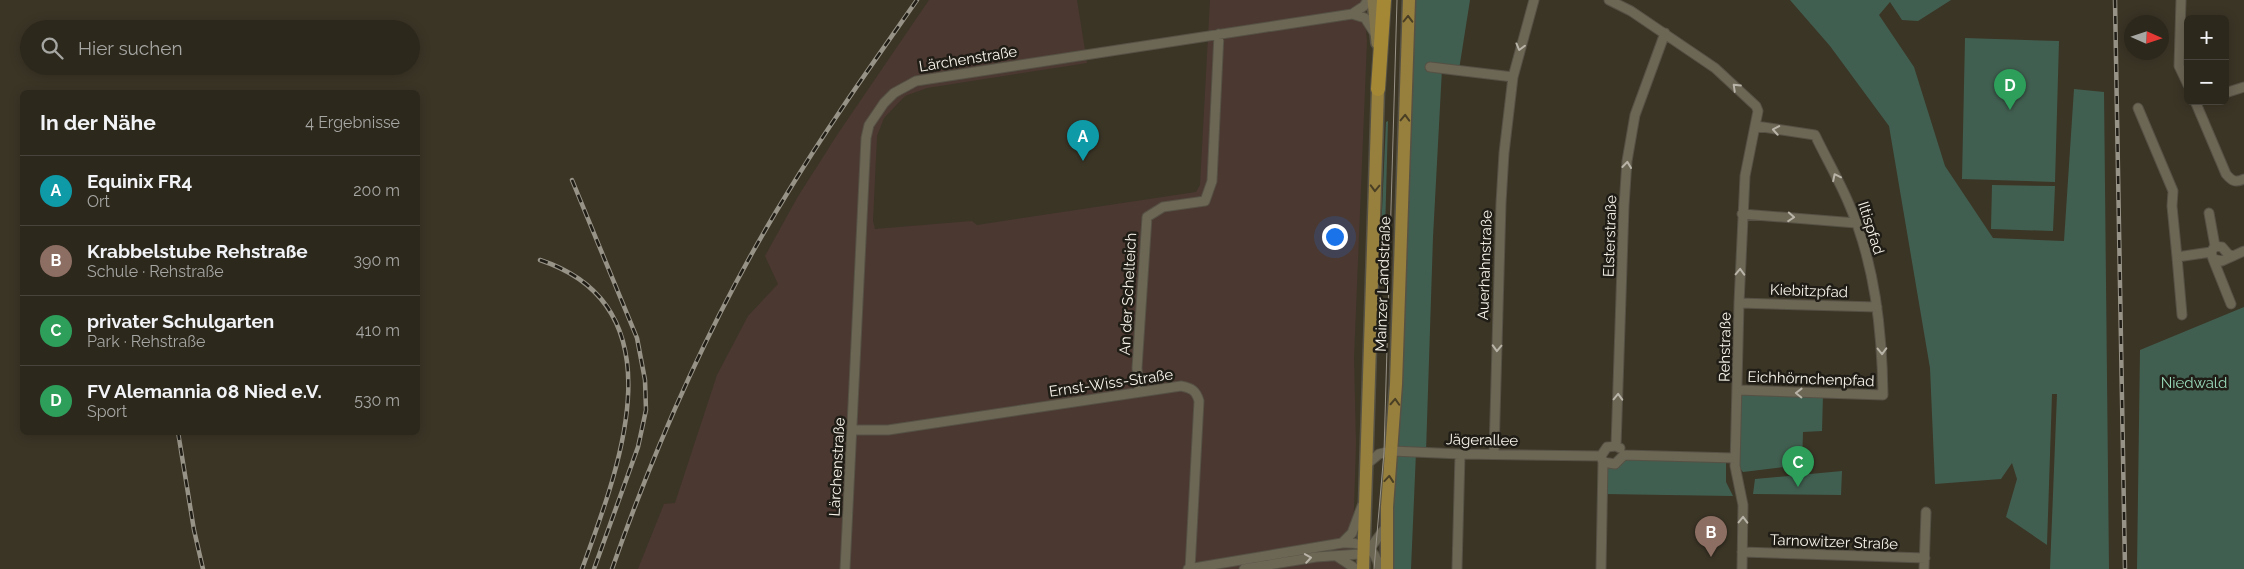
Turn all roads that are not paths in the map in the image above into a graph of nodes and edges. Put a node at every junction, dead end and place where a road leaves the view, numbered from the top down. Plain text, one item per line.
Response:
1 (1368, 0) edge
2 (1373, 0) edge
3 (1384, 0) edge
4 (1409, 0) edge
5 (1534, 0) edge
6 (1609, 0) edge
7 (2181, 0) edge
8 (1352, 14) junction
9 (1665, 33) junction
10 (1219, 34) junction
11 (1377, 45) junction
12 (1430, 67) dead end
13 (2184, 76) edge
14 (1513, 78) junction
15 (2244, 87) edge
16 (1378, 89) junction
17 (2229, 93) edge
18 (2199, 105) edge
19 (2138, 108) dead end
20 (1756, 126) junction
21 (2244, 180) edge
22 (2208, 213) dead end
23 (1742, 214) junction
24 (1856, 223) junction
25 (2244, 251) edge
26 (2213, 252) junction
27 (2233, 256) junction
28 (2177, 257) junction
29 (1739, 303) junction
30 (2231, 304) dead end
31 (1877, 306) junction
32 (2182, 315) dead end
33 (1738, 390) junction
34 (1139, 392) junction
35 (1883, 395) joint
36 (853, 430) junction
37 (1616, 446) junction
38 (1392, 450) junction
39 (1494, 453) junction
40 (1460, 454) junction
41 (1624, 455) junction
42 (1736, 458) junction
43 (1602, 459) junction
44 (1367, 464) junction
45 (1367, 494) junction
46 (1926, 512) dead end
47 (1386, 526) junction
48 (1342, 543) junction
49 (1366, 549) junction
50 (1742, 552) junction
51 (1191, 555) junction
52 (1333, 556) junction
53 (1925, 558) junction
54 (1211, 565) junction
55 (845, 569) edge
56 (1189, 569) edge
57 (1244, 569) edge
58 (1356, 569) edge
59 (1363, 569) edge
60 (1380, 569) edge
61 (1387, 569) edge
62 (1456, 569) edge
63 (1601, 569) edge
64 (1742, 569) edge
65 (1924, 569) edge

1 - 8 street
2 - 11 main road, Mainzer Landstraße
3 - 16 highway
38 -> 4 main road, Mainzer Landstraße
5 -> 14 street, Auerhahnstraße
6 - 9 street
7 - 13 street
8 - 10 street, Lärchenstraße
8 - 11 street
20 -> 9 street
37 -> 9 street, Elsterstraße
10 - 34 street, An der Schelteich
10 - 36 street, Lärchenstraße
11 - 16 main road, Mainzer Landstraße
12 - 14 street
14 -> 39 street, Auerhahnstraße
15 - 17 street
16 -> 44 main road, Mainzer Landstraße
18 - 21 street
19 - 28 street
20 - 23 street, Rehstraße
24 -> 20 street, Iltispfad
22 - 26 street
23 -> 24 street
29 -> 23 street, Rehstraße
24 - 31 street, Iltispfad
25 - 27 street
26 - 27 street
26 - 27 street
26 - 28 street
26 - 30 street
28 - 32 street
29 - 31 street, Kiebitzpfad
29 - 33 street, Rehstraße
31 -> 35 street, Iltispfad
35 -> 33 street, Eichhörnchenpfad
33 - 42 street, Rehstraße
34 - 36 street, Ernst-Wiss-Straße
34 - 51 street, Ernst-Wiss-Straße
36 - 55 street, Lärchenstraße
37 - 41 street
37 - 43 street
38 - 40 street, Jägerallee
38 - 44 street
47 -> 38 main road, Mainzer Landstraße
39 - 40 street, Jägerallee
39 - 43 street, Jägerallee
40 - 62 street
41 - 42 street, Jägerallee
41 - 43 street, Jägerallee
50 -> 42 street, Rehstraße
43 - 63 street
44 - 45 main road, Mainzer Landstraße
45 - 48 street
45 - 49 main road, Mainzer Landstraße
46 - 53 street
47 - 49 street
47 - 61 main road, Mainzer Landstraße
48 - 49 street
48 - 54 street
49 - 52 street
49 - 59 main road, Mainzer Landstraße
49 - 60 street
50 - 53 street, Tarnowitzer Straße
50 - 64 street, Rehstraße
51 - 54 street
51 - 56 street, Ernst-Wiss-Straße
57 -> 52 street
52 - 58 street
53 - 65 street
54 - 56 street

